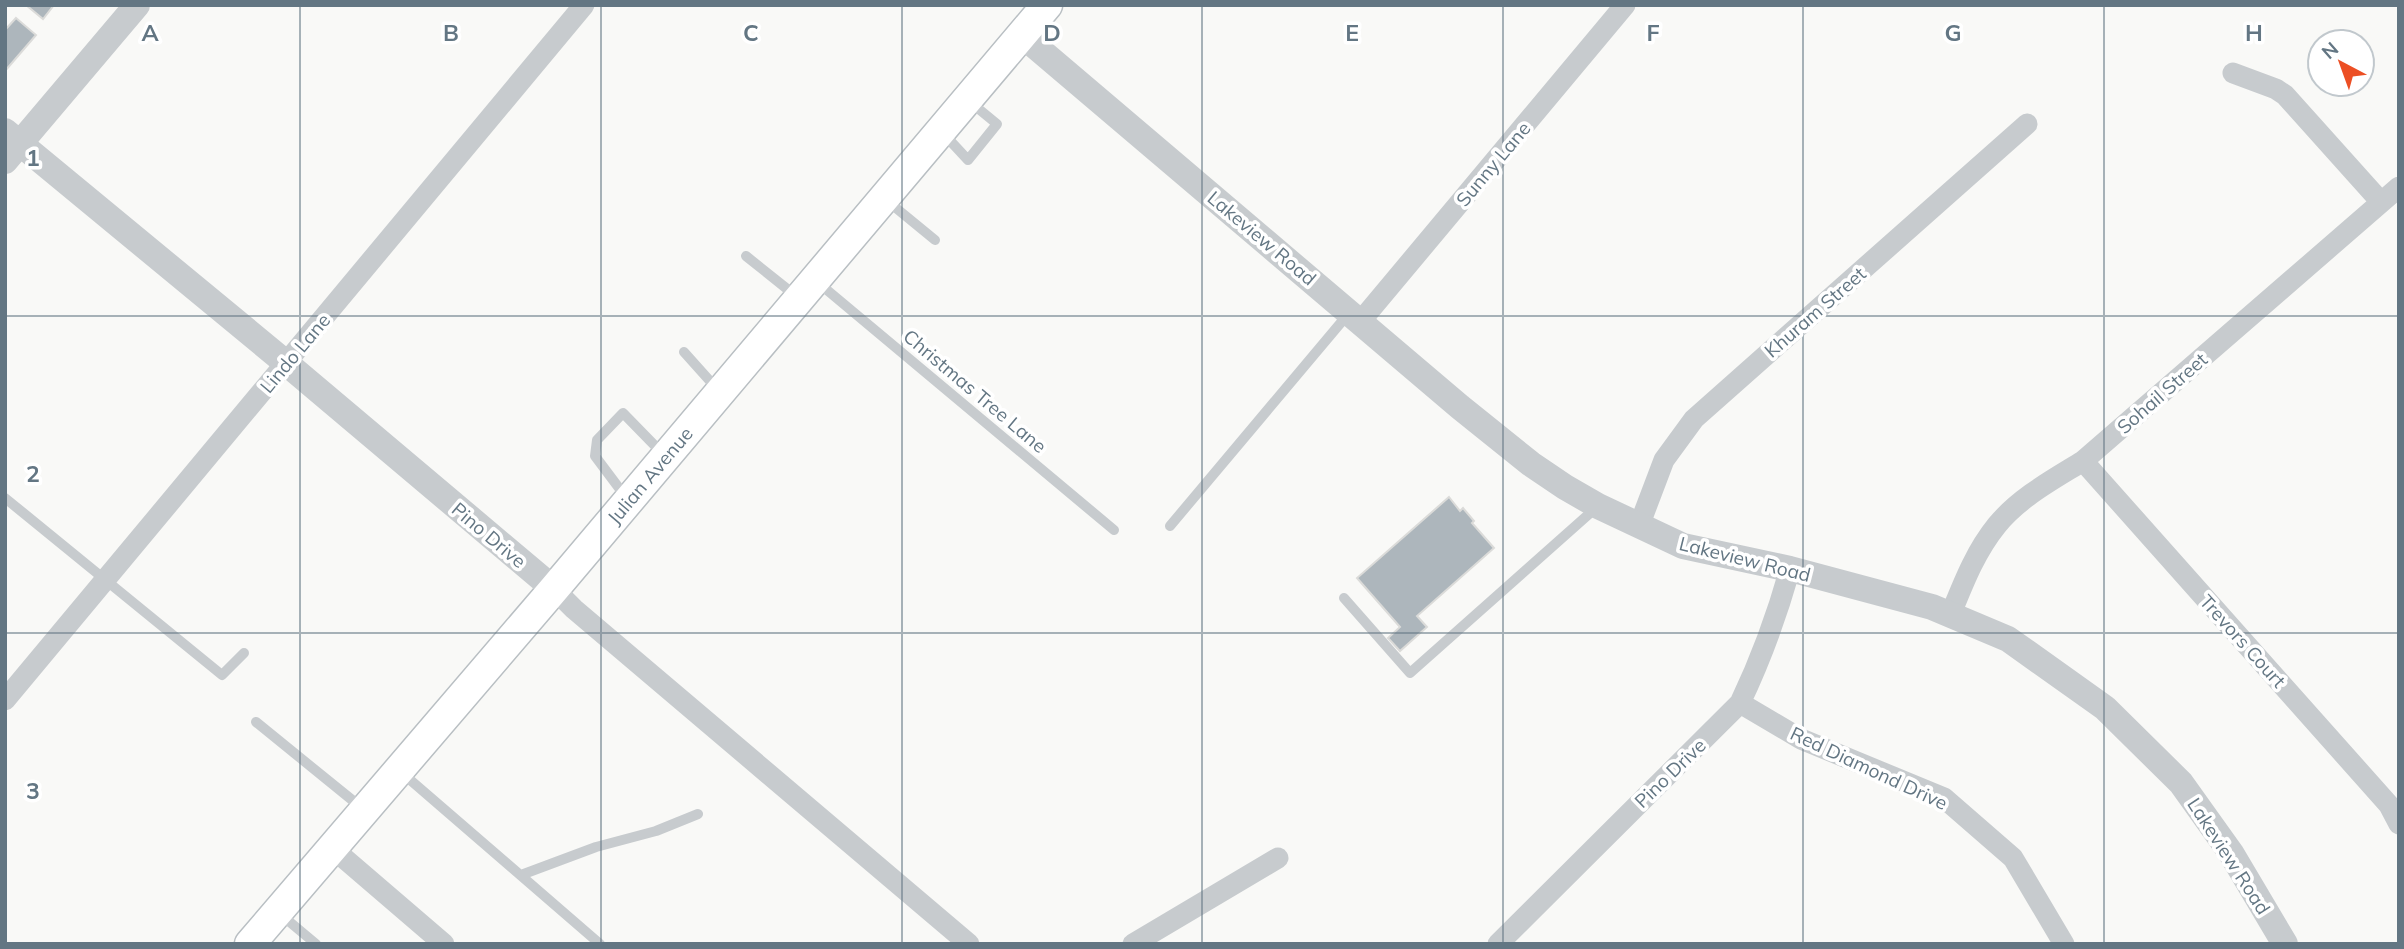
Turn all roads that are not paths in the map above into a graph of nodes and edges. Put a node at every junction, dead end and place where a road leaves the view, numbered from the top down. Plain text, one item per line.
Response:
1 (136, 5) edge
2 (584, 5) edge
3 (1047, 5) edge
4 (1625, 5) edge
5 (1022, 35) junction
6 (2233, 73) dead end
7 (967, 98) junction
8 (2027, 124) dead end
9 (940, 130) junction
10 (10, 145) edge
11 (2399, 187) edge
12 (883, 198) junction
13 (2381, 202) junction
14 (935, 240) dead end
15 (746, 256) dead end
16 (806, 289) junction
17 (1355, 317) junction
18 (684, 352) dead end
19 (286, 363) junction
20 (720, 392) junction
21 (665, 456) junction
22 (2083, 461) junction
23 (5, 498) edge
24 (628, 500) junction
25 (1598, 506) junction
26 (1170, 526) dead end
27 (1639, 526) junction
28 (1114, 530) dead end
29 (1790, 569) junction
30 (104, 581) junction
31 (554, 589) junction
32 (1344, 598) dead end
33 (1950, 615) junction
34 (244, 653) dead end
35 (5, 700) edge
36 (1740, 703) junction
37 (256, 722) dead end
38 (398, 770) junction
39 (364, 810) junction
40 (698, 814) dead end
41 (2398, 819) edge
42 (331, 847) junction
43 (1278, 858) dead end
44 (521, 875) junction
45 (277, 912) junction
46 (250, 944) edge
47 (316, 944) edge
48 (444, 944) edge
49 (600, 944) edge
50 (969, 944) edge
51 (1133, 944) edge
52 (1498, 944) edge
53 (2064, 944) edge
54 (2285, 944) edge

1 - 10 street
2 - 19 street, Lindo Lane
3 - 5 main road, Julian Avenue
4 - 17 street, Sunny Lane
5 - 7 main road, Julian Avenue
5 - 17 street, Lakeview Road
6 - 13 street
7 - 9 main road, Julian Avenue
7 - 9 lane
8 - 27 street, Khuram Street
9 - 12 main road, Julian Avenue
10 - 19 street, Pino Drive
11 - 13 street, Sohail Street
12 - 14 lane
12 - 16 main road, Julian Avenue
13 - 22 street, Sohail Street
15 - 16 lane, Christmas Tree Lane
16 - 20 main road, Julian Avenue
16 - 28 lane, Christmas Tree Lane
17 - 25 street, Lakeview Road
17 - 26 lane
18 - 20 lane
19 - 30 street, Lindo Lane
19 - 31 street, Pino Drive
20 - 21 main road, Julian Avenue
21 - 24 main road, Julian Avenue
21 - 24 lane
22 - 33 street, Sohail Street
22 - 41 street, Trevors Court
23 - 30 lane
24 - 31 main road, Julian Avenue
25 - 27 street, Lakeview Road
25 - 32 lane
27 - 29 street, Lakeview Road
29 - 33 street, Lakeview Road
29 - 36 street, Pino Drive
30 - 34 lane
30 - 35 street, Lindo Lane
31 - 38 main road, Julian Avenue
31 - 50 street, Pino Drive
33 - 54 street, Lakeview Road
36 - 52 street, Pino Drive
36 - 53 street, Red Diamond Drive
37 - 39 lane
38 - 39 main road, Julian Avenue
38 - 44 lane
39 - 42 main road, Julian Avenue
40 - 44 lane
42 - 45 main road, Julian Avenue
42 - 48 street
43 - 51 street
44 - 49 lane
45 - 46 main road, Julian Avenue
45 - 47 lane

